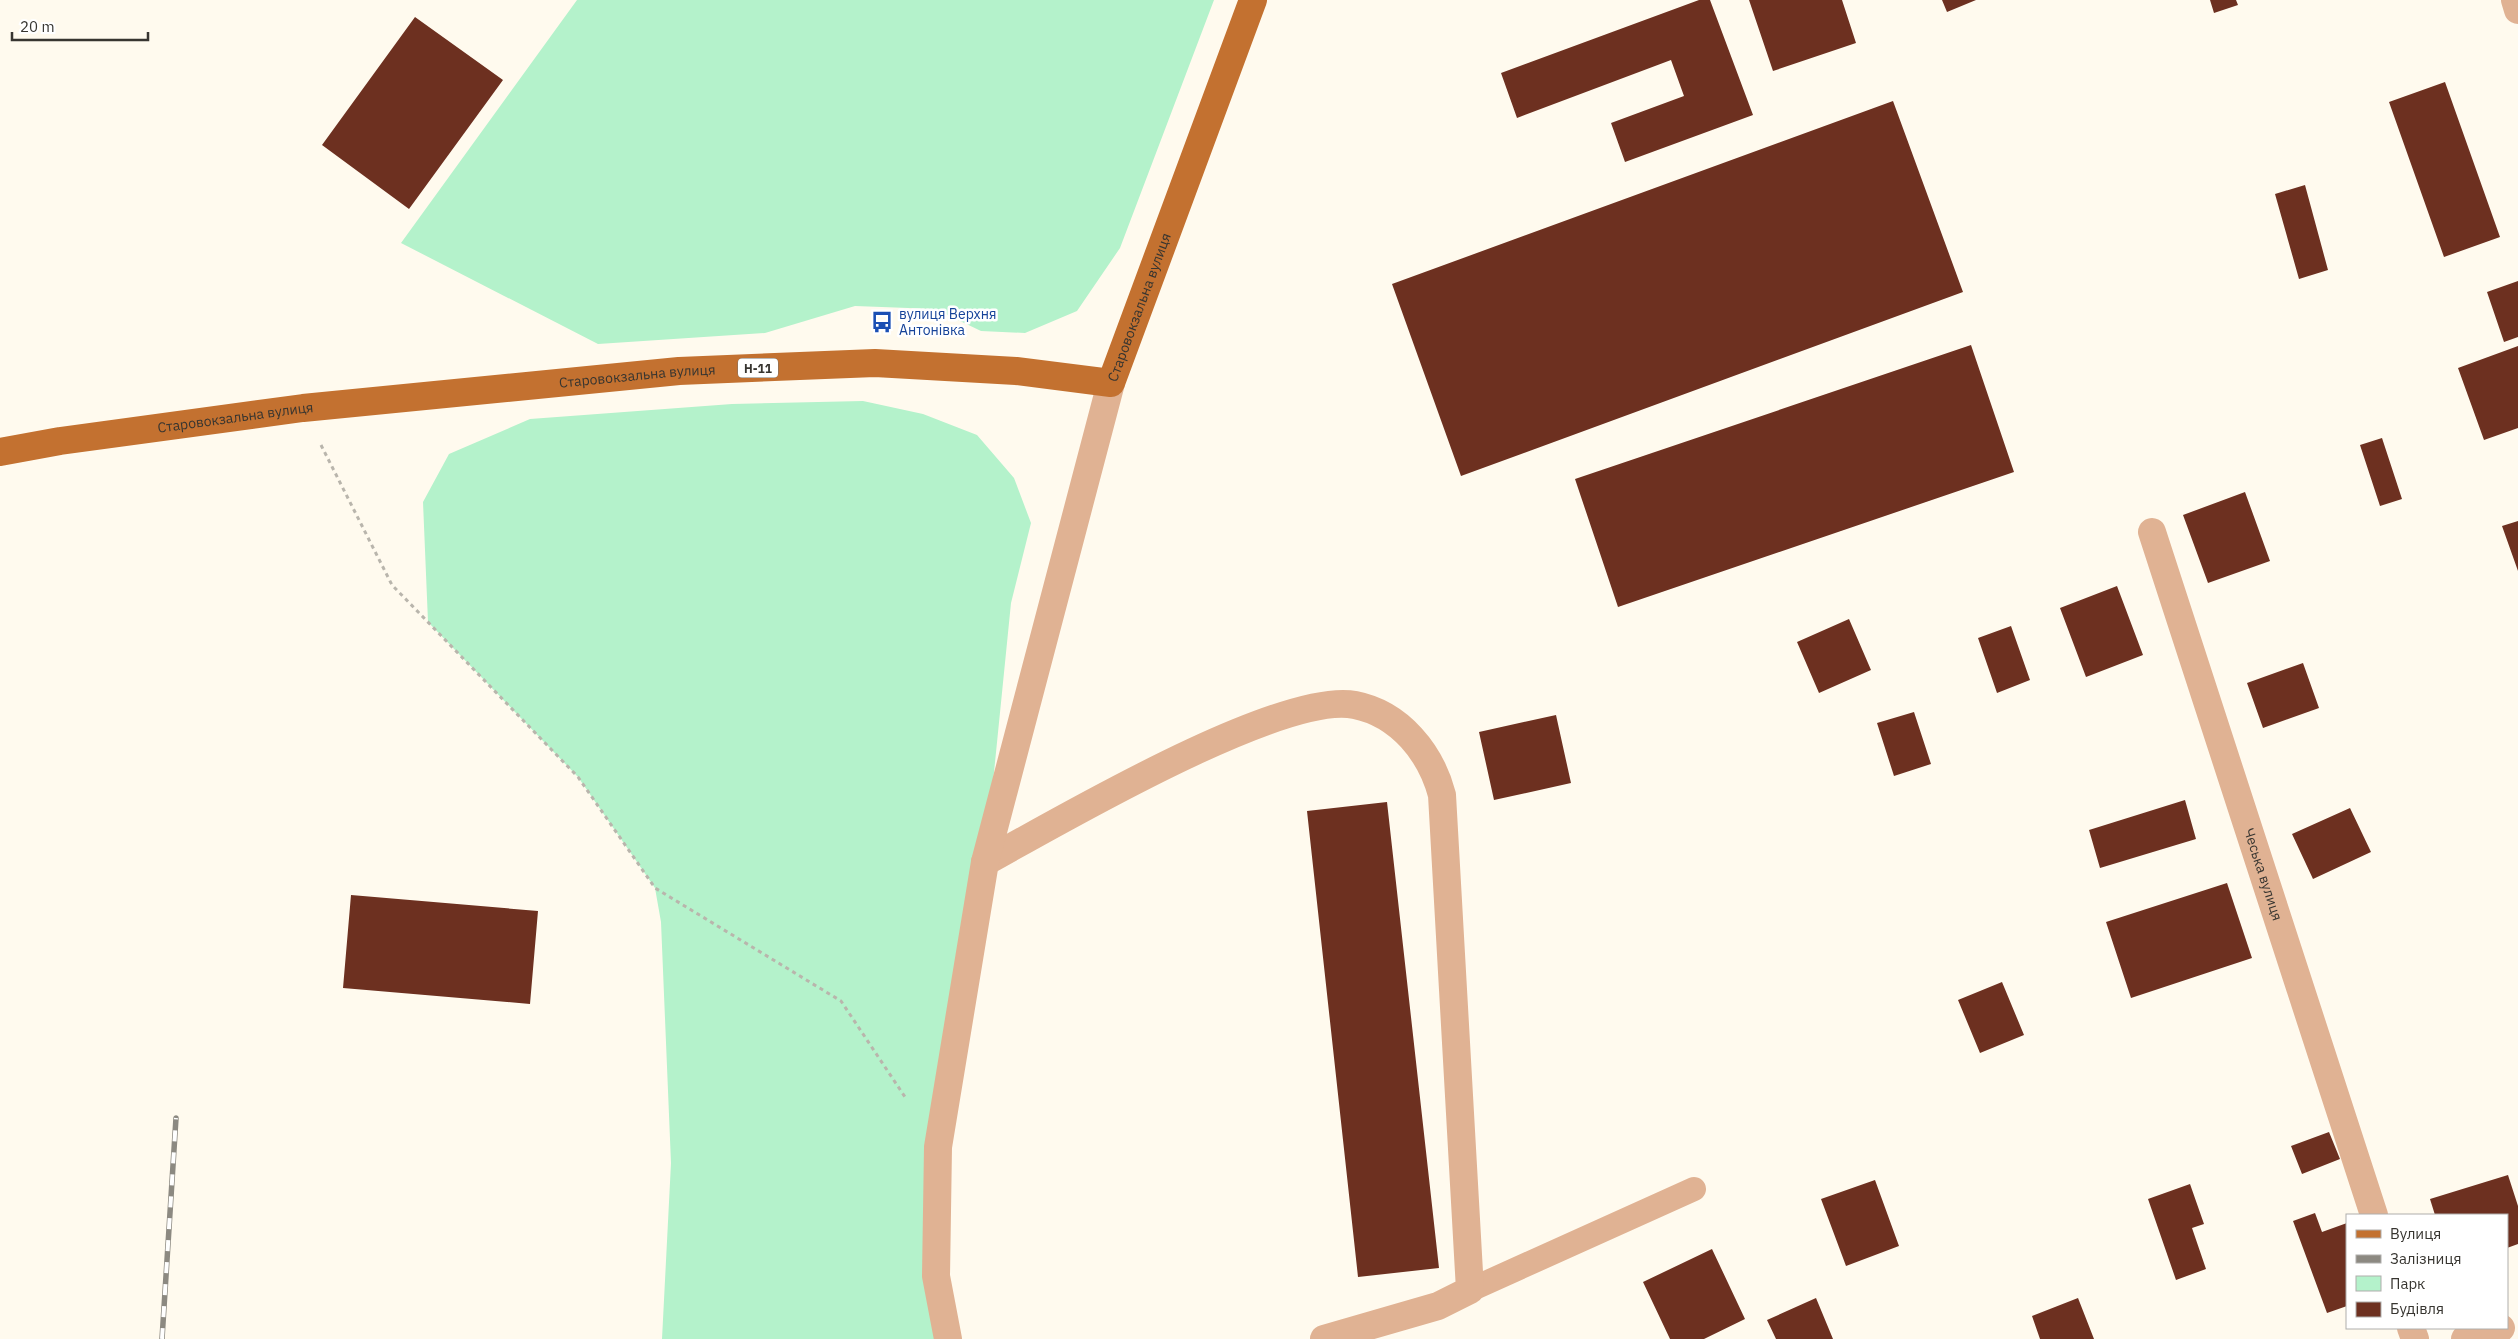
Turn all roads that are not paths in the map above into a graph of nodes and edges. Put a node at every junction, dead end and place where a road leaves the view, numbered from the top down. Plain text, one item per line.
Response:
1 (1253, 0) edge
2 (2515, 0) edge
3 (2518, 10) edge
4 (1111, 383) junction
5 (0, 452) edge
6 (2152, 532) dead end
7 (985, 862) junction
8 (1694, 1189) dead end
9 (2374, 1214) edge
10 (1470, 1290) junction
11 (2498, 1329) edge
12 (948, 1339) edge
13 (1324, 1339) edge
14 (2465, 1339) edge

1 - 4 main road, Старовокзальна вулиця
2 - 3 street
4 - 5 main road, Старовокзальна вулиця / Н-11
4 - 7 street
6 - 9 street, Чеська вулиця
7 - 10 street
7 - 12 street
8 - 10 lane
10 - 13 street
11 - 14 street

